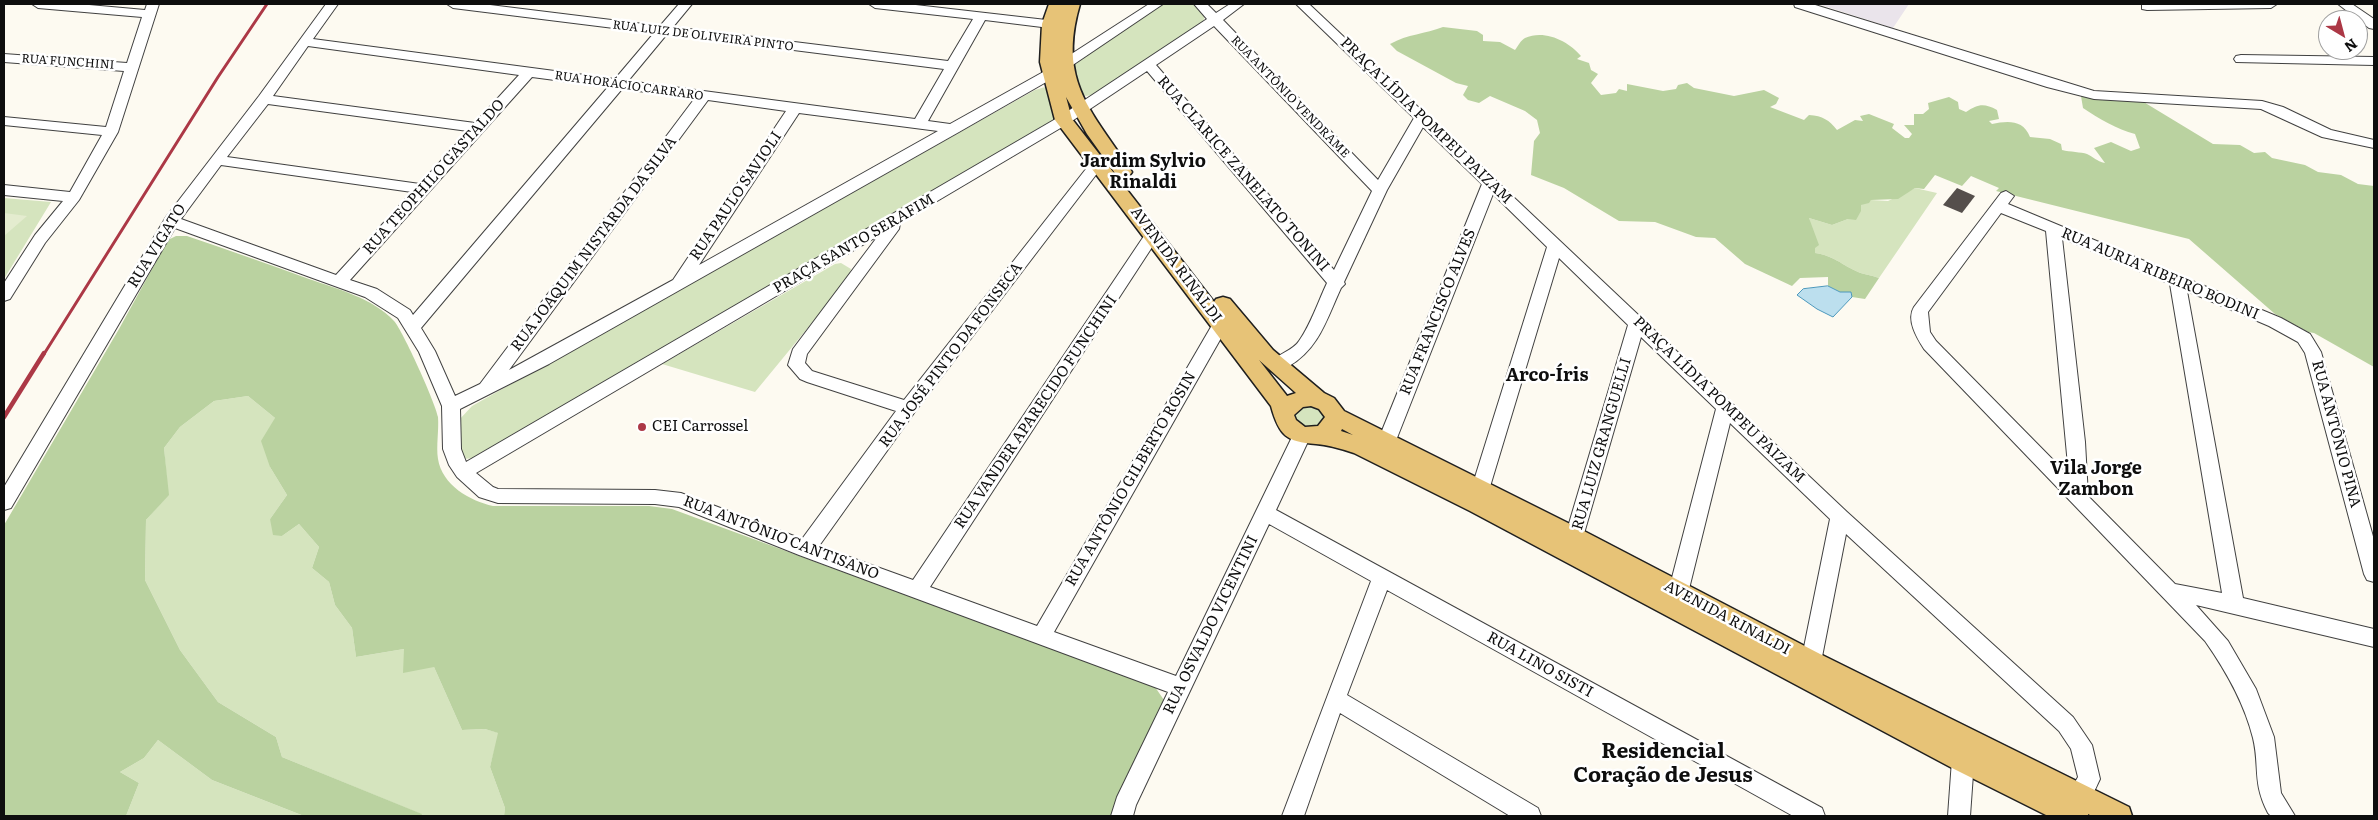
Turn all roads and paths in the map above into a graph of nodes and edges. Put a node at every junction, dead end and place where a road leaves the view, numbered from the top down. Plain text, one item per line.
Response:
1 (38, 4) edge
2 (332, 4) edge
3 (453, 4) edge
4 (686, 4) edge
5 (875, 4) edge
6 (1057, 4) edge
7 (1072, 4) edge
8 (1157, 4) edge
9 (1200, 4) edge
10 (1238, 4) edge
11 (1302, 4) edge
12 (1800, 4) edge
13 (2271, 4) edge
14 (2344, 4) edge
15 (2147, 6) dead end
16 (151, 9) edge
17 (981, 16) junction
18 (1215, 19) junction
19 (1050, 24) junction
20 (2374, 25) edge
21 (663, 31) junction
22 (305, 42) junction
23 (4, 58) edge
24 (2241, 60) dead end
25 (2374, 61) edge
26 (1148, 64) junction
27 (953, 66) junction
28 (131, 67) junction
29 (1057, 69) junction
30 (529, 72) junction
31 (617, 85) junction
32 (703, 97) junction
33 (264, 99) junction
34 (796, 107) junction
35 (1079, 110) junction
36 (1422, 116) junction
37 (1064, 120) junction
38 (4, 121) edge
39 (920, 123) junction
40 (480, 128) junction
41 (954, 129) junction
42 (111, 132) junction
43 (2374, 144) edge
44 (216, 160) junction
45 (1098, 163) junction
46 (1490, 182) junction
47 (423, 188) junction
48 (4, 190) edge
49 (1380, 190) junction
50 (74, 197) junction
51 (898, 219) junction
52 (172, 221) junction
53 (2053, 230) junction
54 (1153, 234) junction
55 (706, 242) junction
56 (1555, 245) junction
57 (728, 255) junction
58 (2177, 279) junction
59 (339, 282) junction
60 (677, 284) junction
61 (1337, 284) junction
62 (4, 295) edge
63 (1637, 322) junction
64 (1221, 324) junction
65 (413, 326) junction
66 (516, 348) junction
67 (2313, 352) joint
68 (543, 360) junction
69 (1277, 366) junction
70 (484, 390) junction
71 (1316, 398) junction
72 (451, 406) junction
73 (1725, 406) junction
74 (908, 408) junction
75 (1284, 414) junction
76 (1336, 417) junction
77 (1310, 435) junction
78 (1386, 443) junction
79 (463, 472) junction
80 (2079, 496) junction
81 (1479, 497) junction
82 (4, 503) edge
83 (1265, 514) junction
84 (1840, 517) junction
85 (1574, 537) junction
86 (806, 549) junction
87 (2374, 574) edge
88 (1382, 578) junction
89 (918, 589) junction
90 (2172, 592) junction
91 (1681, 603) junction
92 (2234, 604) junction
93 (1042, 635) junction
94 (2374, 638) edge
95 (1811, 662) junction
96 (1182, 688) junction
97 (1335, 699) junction
98 (1963, 760) junction
99 (2074, 808) edge
100 (1122, 816) edge
101 (1293, 816) edge
102 (1530, 816) edge
103 (1814, 816) edge
104 (1959, 816) edge
105 (2119, 816) edge
106 (2284, 816) edge

1 - 16 street
2 - 22 street, RUA VIGATO
3 - 21 street, RUA LUIZ DE OLIVEIRA PINTO
4 - 21 street
5 - 17 street
6 - 19 main road, AVENIDA RINALDI
7 - 29 main road, AVENIDA RINALDI
8 - 29 street
9 - 18 street, RUA ANTÔNIO VENDRAME
10 - 18 street, PRAÇA SANTO SERAFIM
11 - 36 street, PRAÇA LÍDIA POMPEU PAIZAM
12 - 43 street
13 - 15 street
14 - 20 street
16 - 28 street
17 - 19 street
17 - 27 street
18 - 26 street, PRAÇA SANTO SERAFIM
18 - 49 street, RUA ANTÔNIO VENDRAME
19 - 29 main road, AVENIDA RINALDI
21 - 27 street, RUA LUIZ DE OLIVEIRA PINTO
21 - 31 street
22 - 30 street, RUA HORÁCIO CARRARO
22 - 33 street, RUA VIGATO
23 - 28 street, RUA FUNCHINI
24 - 25 street
26 - 35 street, PRAÇA SANTO SERAFIM
26 - 61 street, RUA CLARICE ZANELATO TONINI
27 - 39 street
28 - 42 street
29 - 35 main road, AVENIDA RINALDI
29 - 37 main road, AVENIDA RINALDI
29 - 41 street
30 - 31 street, RUA HORÁCIO CARRARO
30 - 40 street, RUA TEOPHILO GASTALDO
31 - 32 street, RUA HORÁCIO CARRARO
31 - 65 street
32 - 34 street, RUA HORÁCIO CARRARO
32 - 66 street, RUA JOAQUIM NISTARDA DA SILVA
33 - 40 street
33 - 44 street, RUA VIGATO
34 - 39 street, RUA HORÁCIO CARRARO
34 - 55 street, RUA PAULO SAVIOLI
35 - 37 street, PRAÇA SANTO SERAFIM
35 - 69 main road, AVENIDA RINALDI
36 - 46 street, PRAÇA LÍDIA POMPEU PAIZAM
36 - 49 street
37 - 45 main road, AVENIDA RINALDI
37 - 51 street, PRAÇA SANTO SERAFIM
38 - 42 street
39 - 41 street, RUA HORÁCIO CARRARO
40 - 47 street, RUA TEOPHILO GASTALDO
41 - 57 street
42 - 50 street
44 - 47 street
44 - 52 street, RUA VIGATO
45 - 54 main road, AVENIDA RINALDI
45 - 74 street, RUA JOSÉ PINTO DA FONSECA
46 - 56 street, PRAÇA LÍDIA POMPEU PAIZAM
46 - 78 street, RUA FRANCISCO ALVES
47 - 59 street, RUA TEOPHILO GASTALDO
48 - 50 street
49 - 61 street
50 - 62 street
51 - 74 street
51 - 79 street, PRAÇA SANTO SERAFIM
52 - 59 street, RUA ANTÔNIO CANTISANO
52 - 82 street, RUA VIGATO
53 - 58 street, RUA AURIA RIBEIRO BODINI
53 - 80 street
53 - 80 street, RUA AURIA RIBEIRO BODINI
54 - 64 main road, AVENIDA RINALDI
54 - 89 street, RUA VANDER APARECIDO FUNCHINI
55 - 57 street
55 - 60 street, RUA PAULO SAVIOLI
56 - 63 street, PRAÇA LÍDIA POMPEU PAIZAM
56 - 81 street
57 - 60 street
58 - 67 street, RUA AURIA RIBEIRO BODINI
58 - 92 street
59 - 65 street, RUA ANTÔNIO CANTISANO
60 - 68 street
61 - 69 street
63 - 73 street, PRAÇA LÍDIA POMPEU PAIZAM
63 - 85 street, RUA LUIZ GRANGUELLI
64 - 75 main road, AVENIDA RINALDI
64 - 93 street, RUA ANTÔNIO GILBERTO ROSIN
65 - 72 street, RUA ANTÔNIO CANTISANO
66 - 68 street
66 - 70 street, RUA JOAQUIM NISTARDA DA SILVA
67 - 87 street, RUA ANTÔNIO PINA
68 - 70 street
69 - 71 main road, AVENIDA RINALDI
70 - 72 street
71 - 75 main road
71 - 76 main road
72 - 79 street, RUA ANTÔNIO CANTISANO
73 - 84 street, PRAÇA LÍDIA POMPEU PAIZAM
73 - 91 street
74 - 86 street, RUA JOSÉ PINTO DA FONSECA
75 - 77 main road
76 - 77 main road
76 - 78 main road, AVENIDA RINALDI
77 - 81 main road, AVENIDA RINALDI
77 - 83 street, RUA OSVALDO VICENTINI
78 - 81 main road, AVENIDA RINALDI
79 - 86 street, RUA ANTÔNIO CANTISANO
80 - 90 street
81 - 85 main road, AVENIDA RINALDI
81 - 91 main road, AVENIDA RINALDI
83 - 88 street, RUA LINO SISTI
83 - 96 street, RUA OSVALDO VICENTINI
84 - 95 street
84 - 99 street, PRAÇA LÍDIA POMPEU PAIZAM
85 - 91 main road, AVENIDA RINALDI
86 - 89 street, RUA ANTÔNIO CANTISANO
88 - 97 street
88 - 103 street, RUA LINO SISTI
89 - 93 street, RUA ANTÔNIO CANTISANO
90 - 92 street
90 - 106 street
91 - 95 main road, AVENIDA RINALDI
91 - 98 main road, AVENIDA RINALDI
92 - 94 street
93 - 96 street, RUA ANTÔNIO CANTISANO
95 - 99 main road, AVENIDA RINALDI
96 - 100 street, RUA OSVALDO VICENTINI
97 - 101 street
97 - 102 street
98 - 99 main road, AVENIDA RINALDI
98 - 104 street
99 - 105 main road, AVENIDA RINALDI

